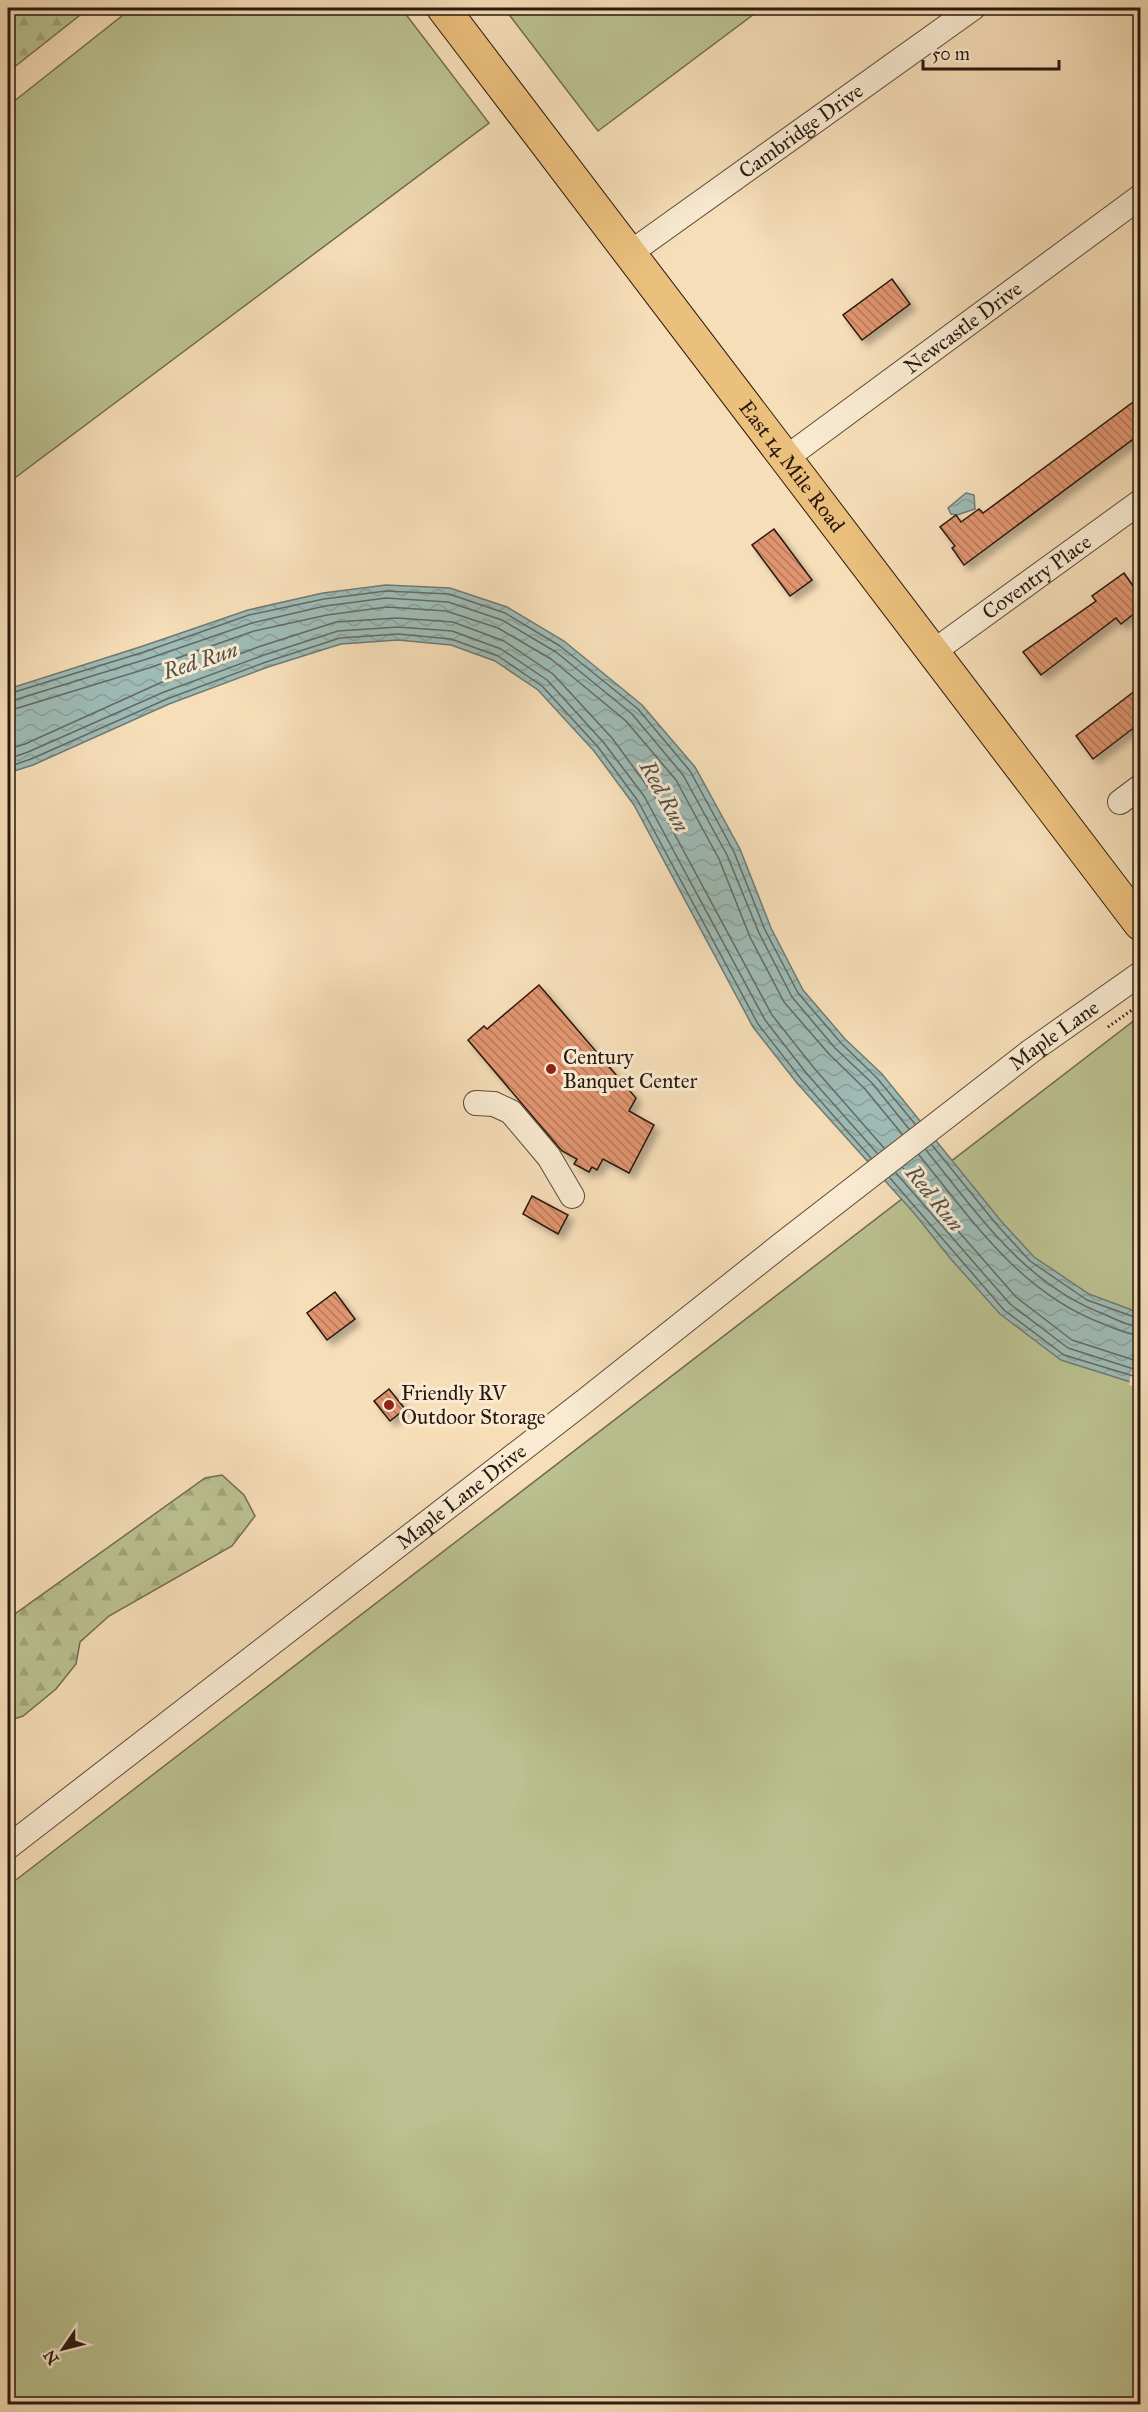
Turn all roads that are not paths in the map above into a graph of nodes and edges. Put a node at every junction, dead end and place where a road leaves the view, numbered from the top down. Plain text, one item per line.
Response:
1 (443, 8) edge
2 (973, 8) edge
3 (1140, 197) edge
4 (630, 253) junction
5 (786, 458) junction
6 (1140, 502) edge
7 (933, 652) junction
8 (1140, 787) edge
9 (1120, 802) dead end
10 (1140, 924) edge
11 (1140, 974) edge
12 (970, 1099) joint
13 (476, 1103) dead end
14 (572, 1196) dead end
15 (8, 1847) edge

1 - 4 main road, East 14 Mile Road
2 - 4 street, Cambridge Drive
3 - 5 street, Newcastle Drive
4 - 5 main road, East 14 Mile Road
5 - 7 main road, East 14 Mile Road
6 - 7 street, Coventry Place
7 - 10 main road, East 14 Mile Road
8 - 9 street
11 - 12 street, Maple Lane
12 - 15 street, Maple Lane Drive
13 - 14 street

